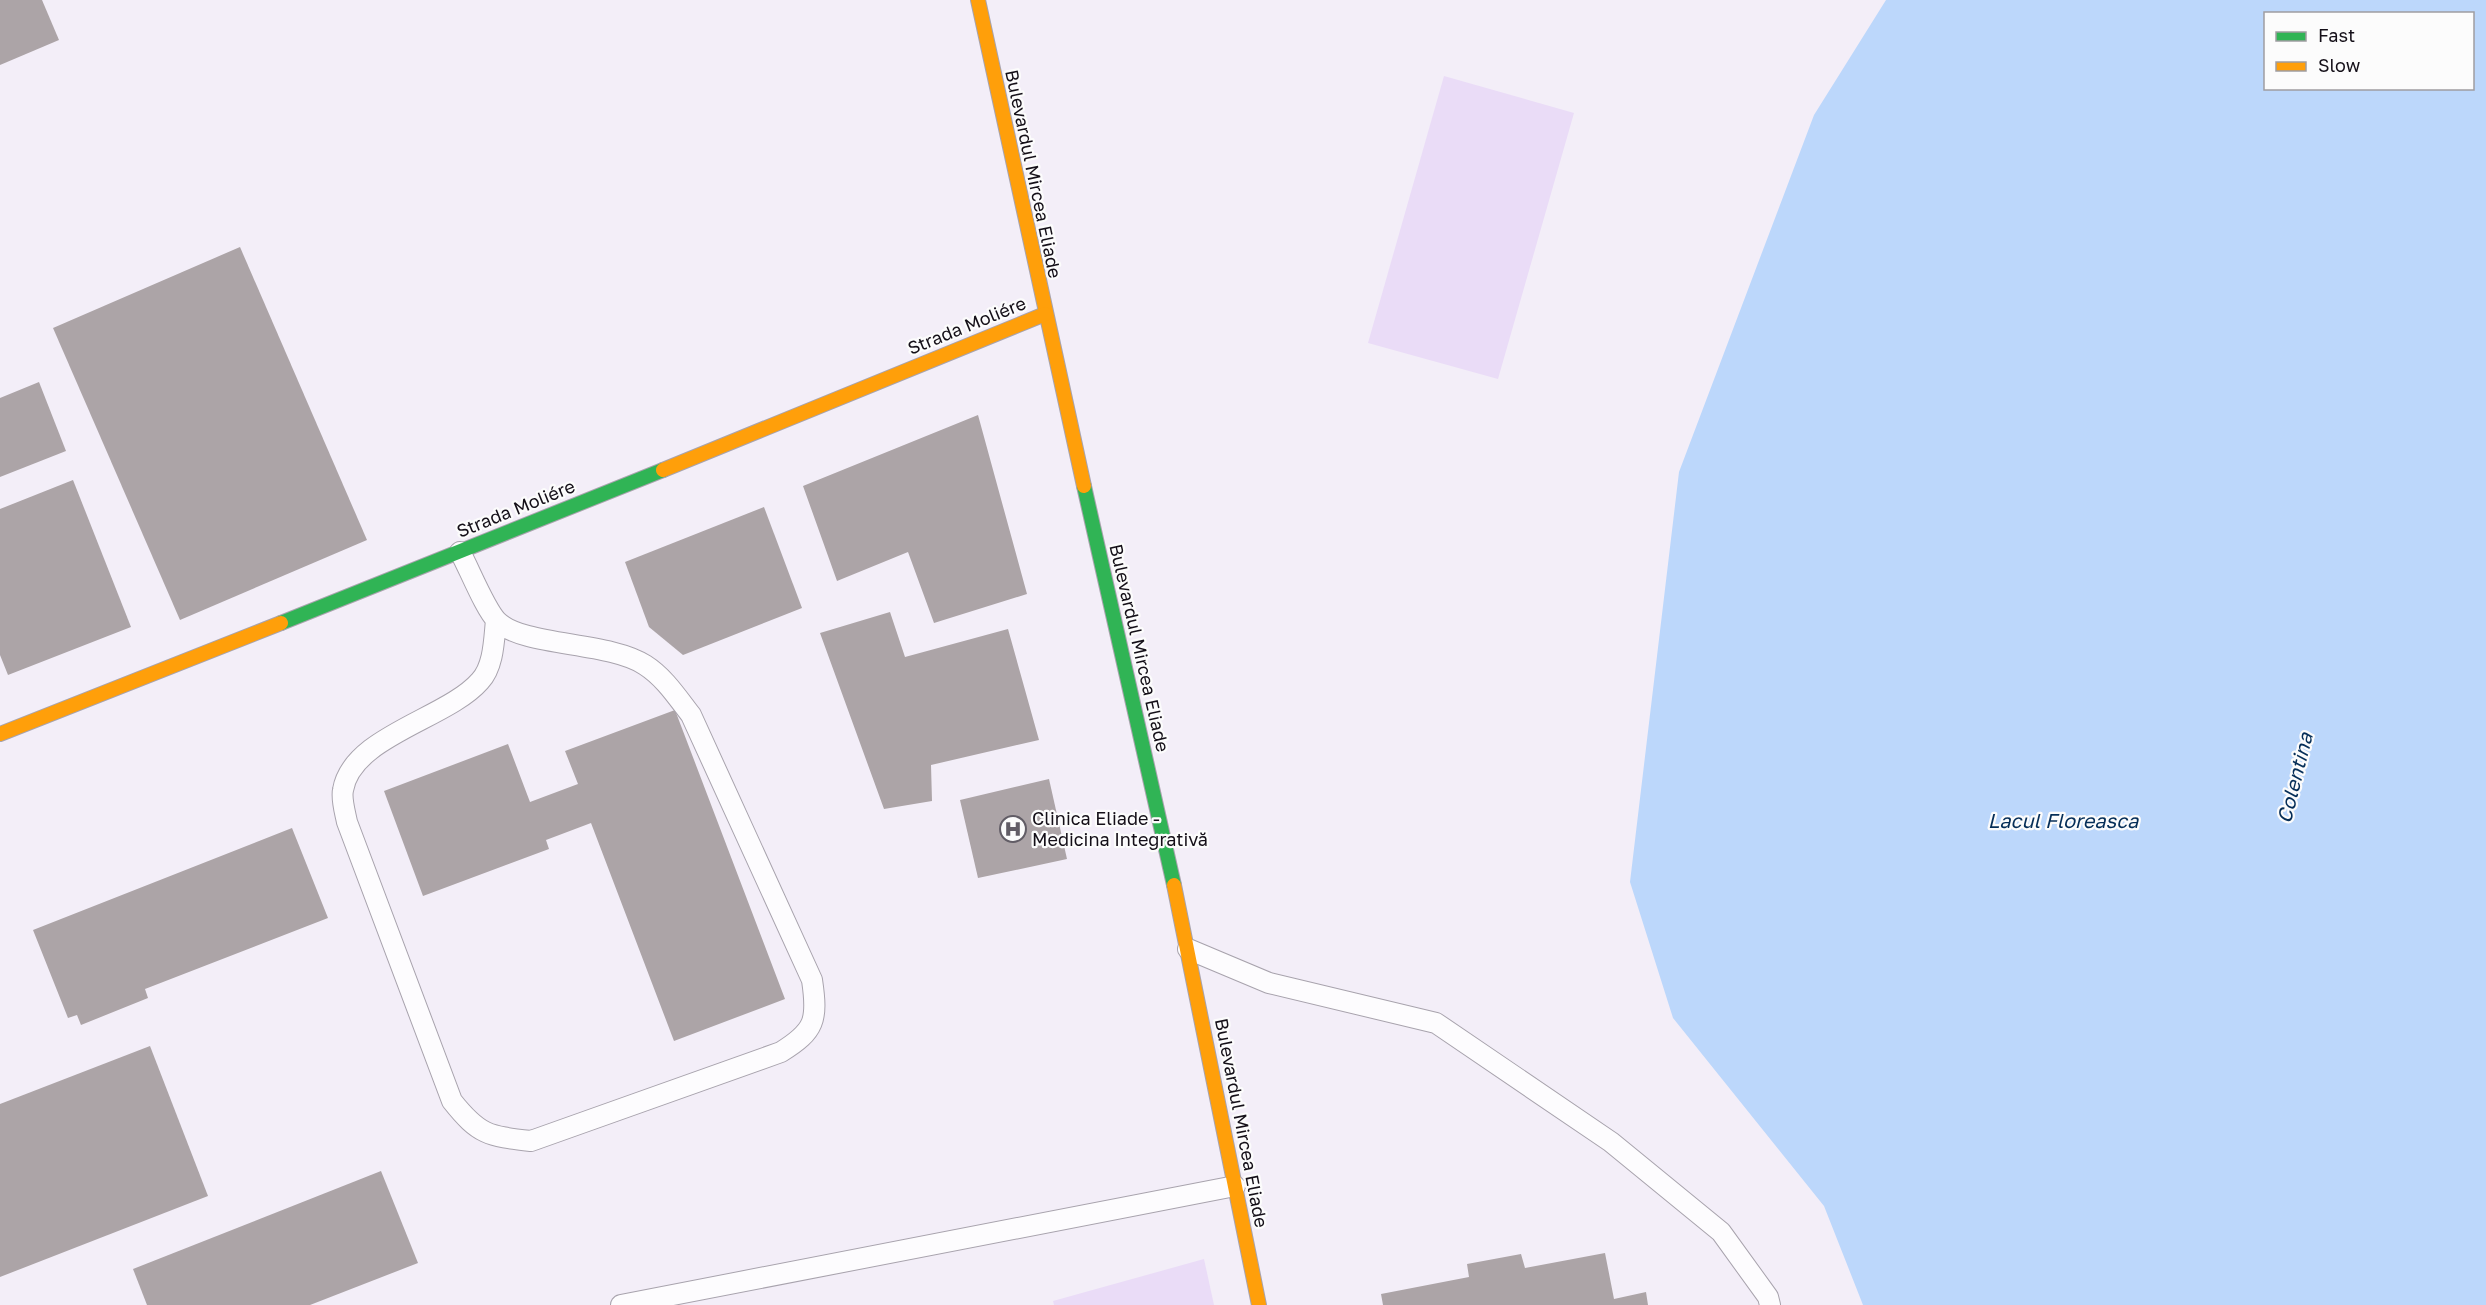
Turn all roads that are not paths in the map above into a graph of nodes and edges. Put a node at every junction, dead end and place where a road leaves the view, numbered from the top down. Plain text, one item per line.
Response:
1 (978, 0) edge
2 (1045, 314) junction
3 (460, 552) junction
4 (496, 620) junction
5 (0, 734) edge
6 (1188, 949) junction
7 (1235, 1186) junction
8 (621, 1305) edge
9 (1259, 1305) edge
10 (1770, 1305) edge

1 - 2 street, Bulevardul Mircea Eliade
2 - 3 street, Strada Moliére
2 - 6 street, Bulevardul Mircea Eliade
3 - 4 lane
3 - 5 street, Strada Moliére
4 - 4 lane
6 - 7 street, Bulevardul Mircea Eliade
6 - 10 lane
7 - 8 lane
7 - 9 street, Bulevardul Mircea Eliade

